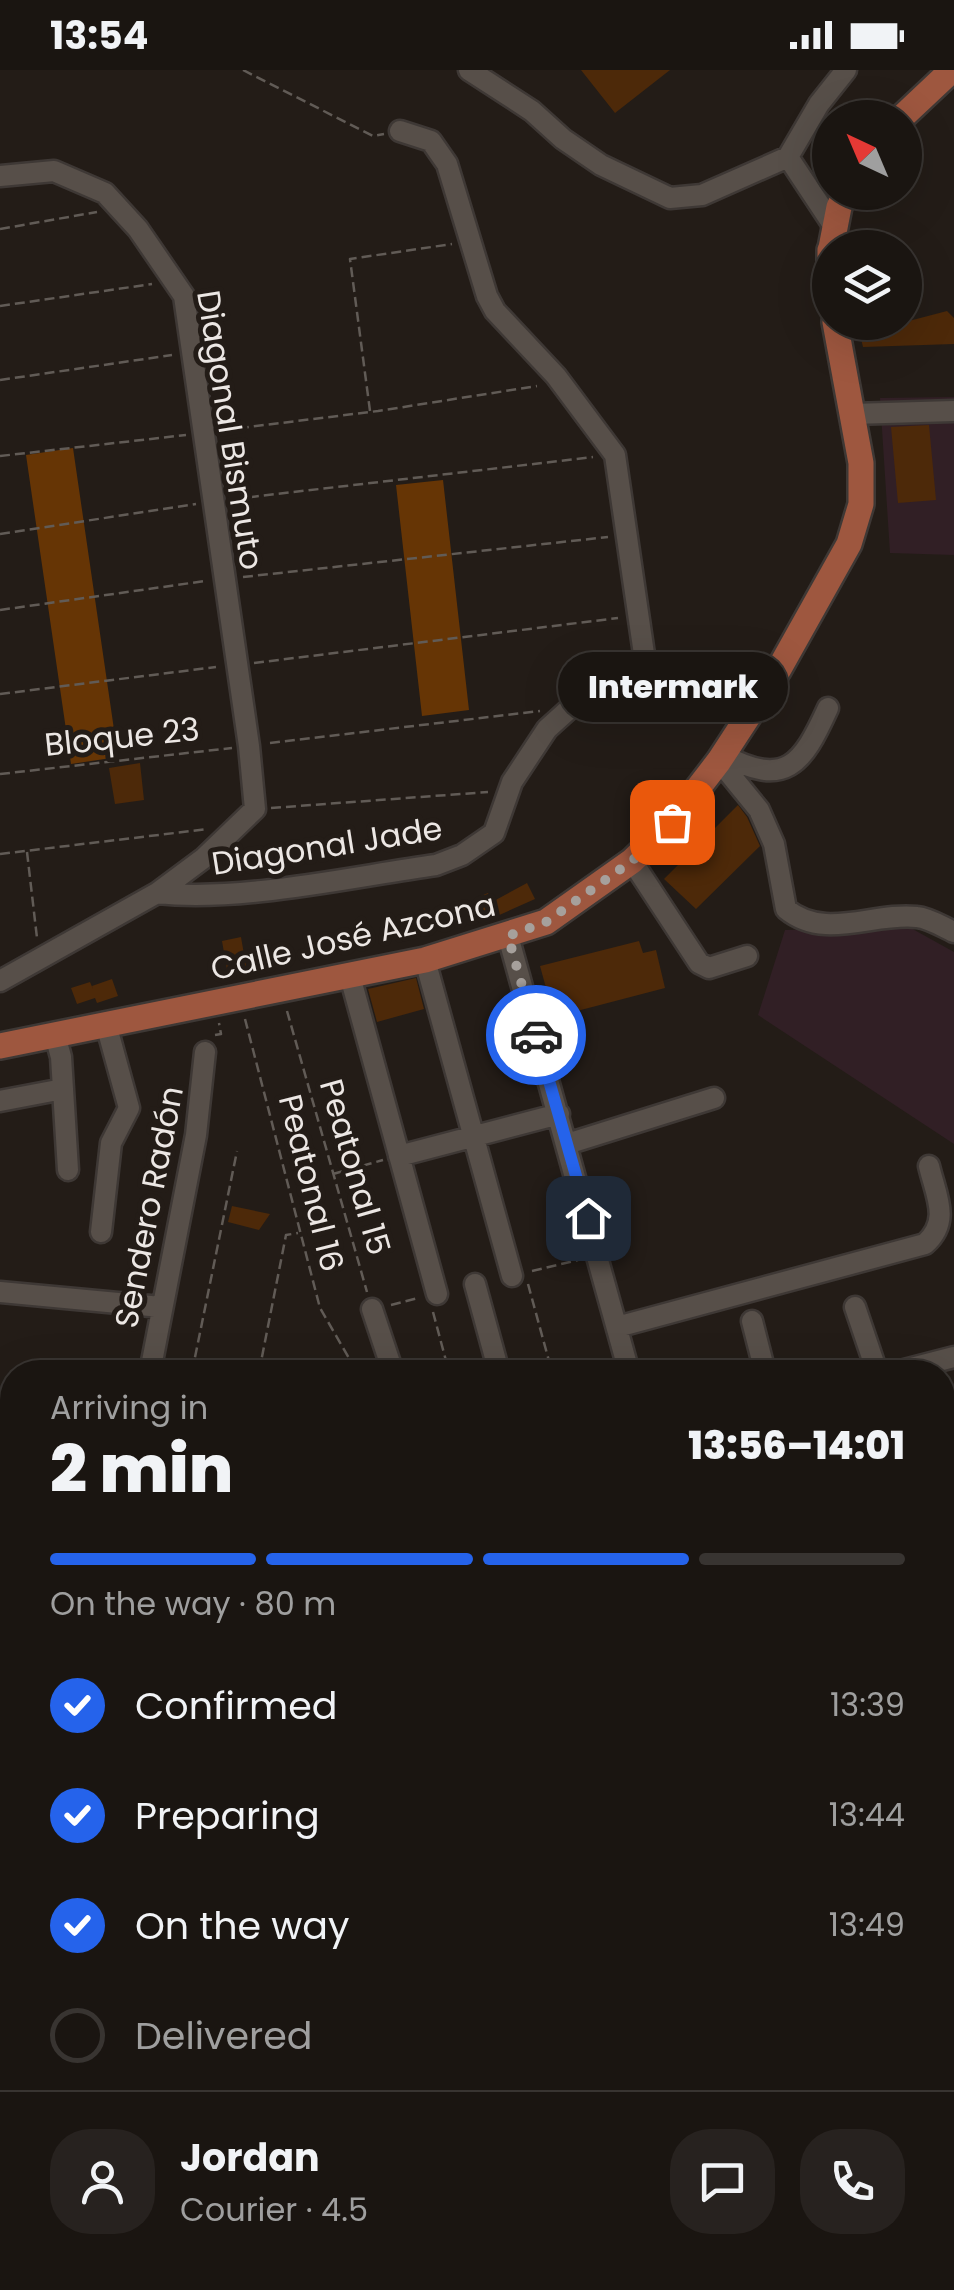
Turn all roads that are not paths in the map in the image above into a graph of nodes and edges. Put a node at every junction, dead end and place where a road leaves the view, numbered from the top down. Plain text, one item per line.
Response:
1 (469, 70) edge
2 (846, 70) edge
3 (952, 70) edge
4 (920, 100) edge
5 (400, 131) road end
6 (788, 157) junction
7 (0, 176) edge
8 (826, 230) edge
9 (838, 340) edge
10 (954, 410) edge
11 (852, 414) junction
12 (828, 708) dead end
13 (721, 758) junction
14 (632, 861) junction
15 (156, 893) junction
16 (954, 932) edge
17 (508, 936) junction
18 (747, 956) dead end
19 (425, 960) junction
20 (350, 976) junction
21 (0, 981) edge
22 (106, 1024) junction
23 (55, 1035) junction
24 (0, 1046) edge
25 (205, 1052) dead end
26 (63, 1089) junction
27 (714, 1098) dead end
28 (0, 1102) edge
29 (559, 1114) junction
30 (474, 1136) junction
31 (568, 1144) junction
32 (399, 1156) junction
33 (929, 1166) dead end
34 (68, 1170) dead end
35 (101, 1232) dead end
36 (518, 1274) road end
37 (475, 1284) dead end
38 (0, 1292) edge
39 (433, 1295) road end
40 (855, 1306) dead end
41 (161, 1308) junction
42 (372, 1310) road end
43 (752, 1321) dead end
44 (618, 1327) junction
45 (152, 1360) edge
46 (389, 1360) edge
47 (496, 1360) edge
48 (626, 1360) edge
49 (762, 1360) edge
50 (872, 1360) edge

1 - 6 street
2 - 6 street
3 - 4 main road
5 - 15 street, Diagonal Jade
6 - 8 street
7 - 15 street, Diagonal Bismuto
9 - 11 main road, Calle José Azcona
10 - 11 street
11 - 13 main road, Calle José Azcona
12 - 13 street
13 - 14 main road, Calle José Azcona
13 - 16 street
14 - 17 main road, Calle José Azcona
14 - 18 street
15 - 21 street
17 - 19 main road, Calle José Azcona
17 - 29 street
19 - 20 main road, Calle José Azcona
19 - 30 street
20 - 22 main road, Calle José Azcona
20 - 32 street
22 - 23 main road, Calle José Azcona
22 - 35 street
23 - 24 main road, Calle José Azcona
23 - 26 street
25 - 41 street, Sendero Radón
26 - 28 street
26 - 34 street
27 - 31 street
29 - 30 street
29 - 31 street
30 - 32 street
30 - 36 street
31 - 44 street
32 - 39 street
33 - 44 street
37 - 47 street
38 - 41 street
40 - 50 street
41 - 45 street, Sendero Radón
42 - 46 street
43 - 49 street
44 - 48 street

